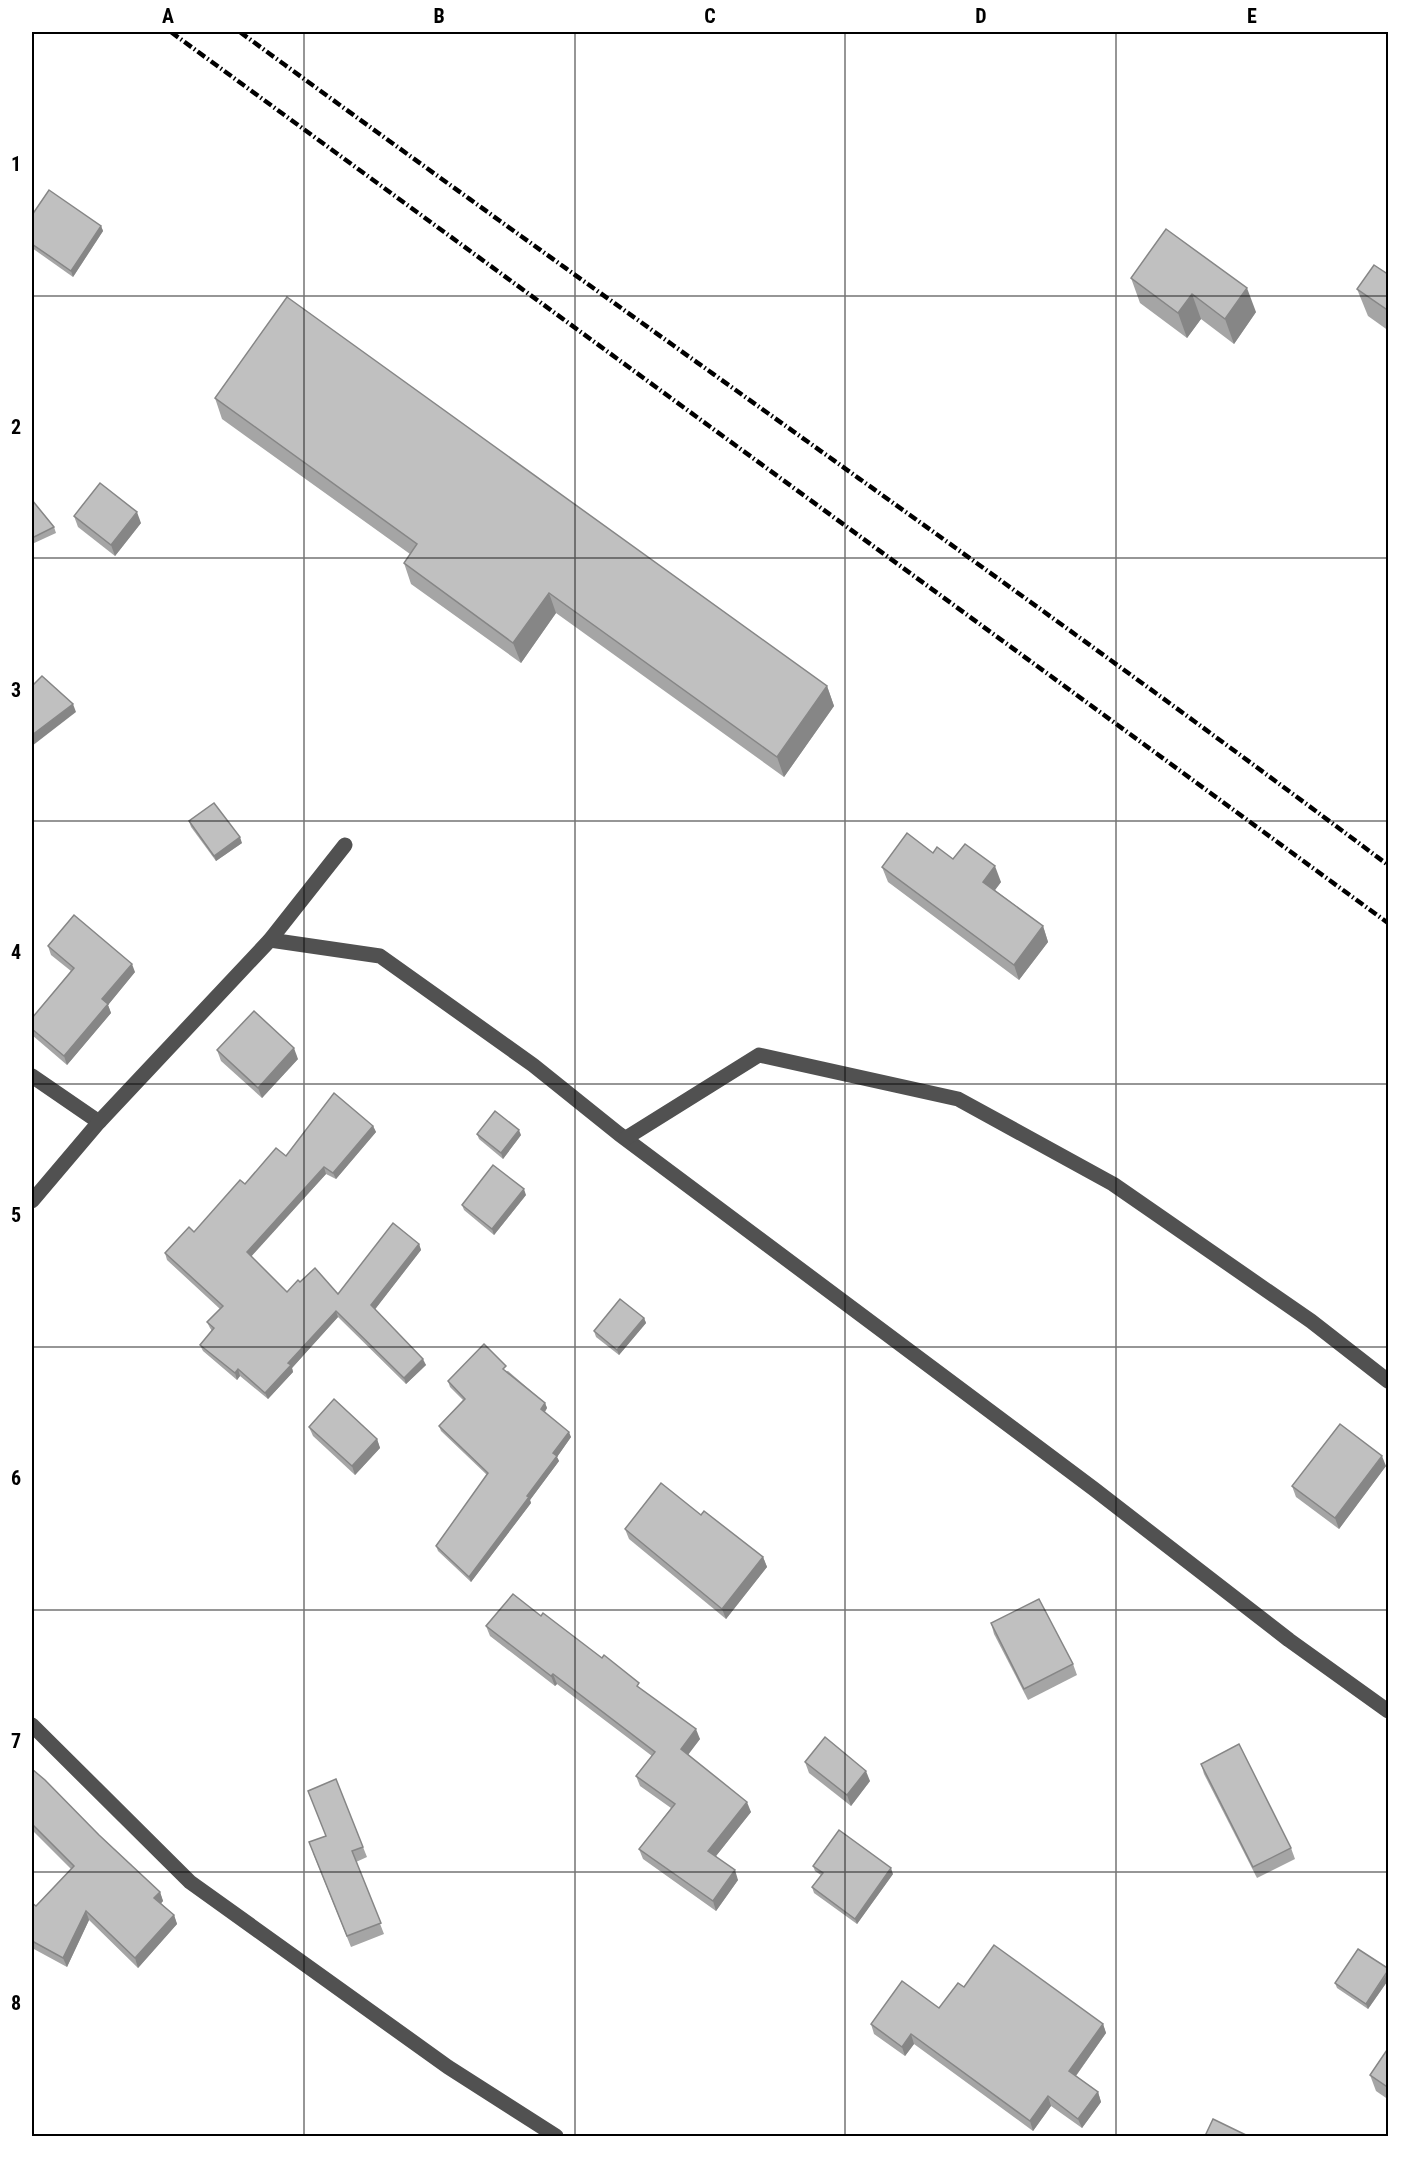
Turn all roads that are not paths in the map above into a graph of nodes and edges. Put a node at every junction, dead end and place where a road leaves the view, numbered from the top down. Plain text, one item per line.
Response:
1 (345, 845) dead end
2 (270, 940) junction
3 (32, 1076) edge
4 (99, 1122) junction
5 (626, 1138) junction
6 (32, 1201) edge
7 (1389, 1381) edge
8 (1389, 1711) edge
9 (32, 1725) edge
10 (556, 2136) edge

1 - 2 street
2 - 4 street
2 - 5 street
3 - 4 street
4 - 6 street
5 - 7 street
5 - 8 street
9 - 10 street

